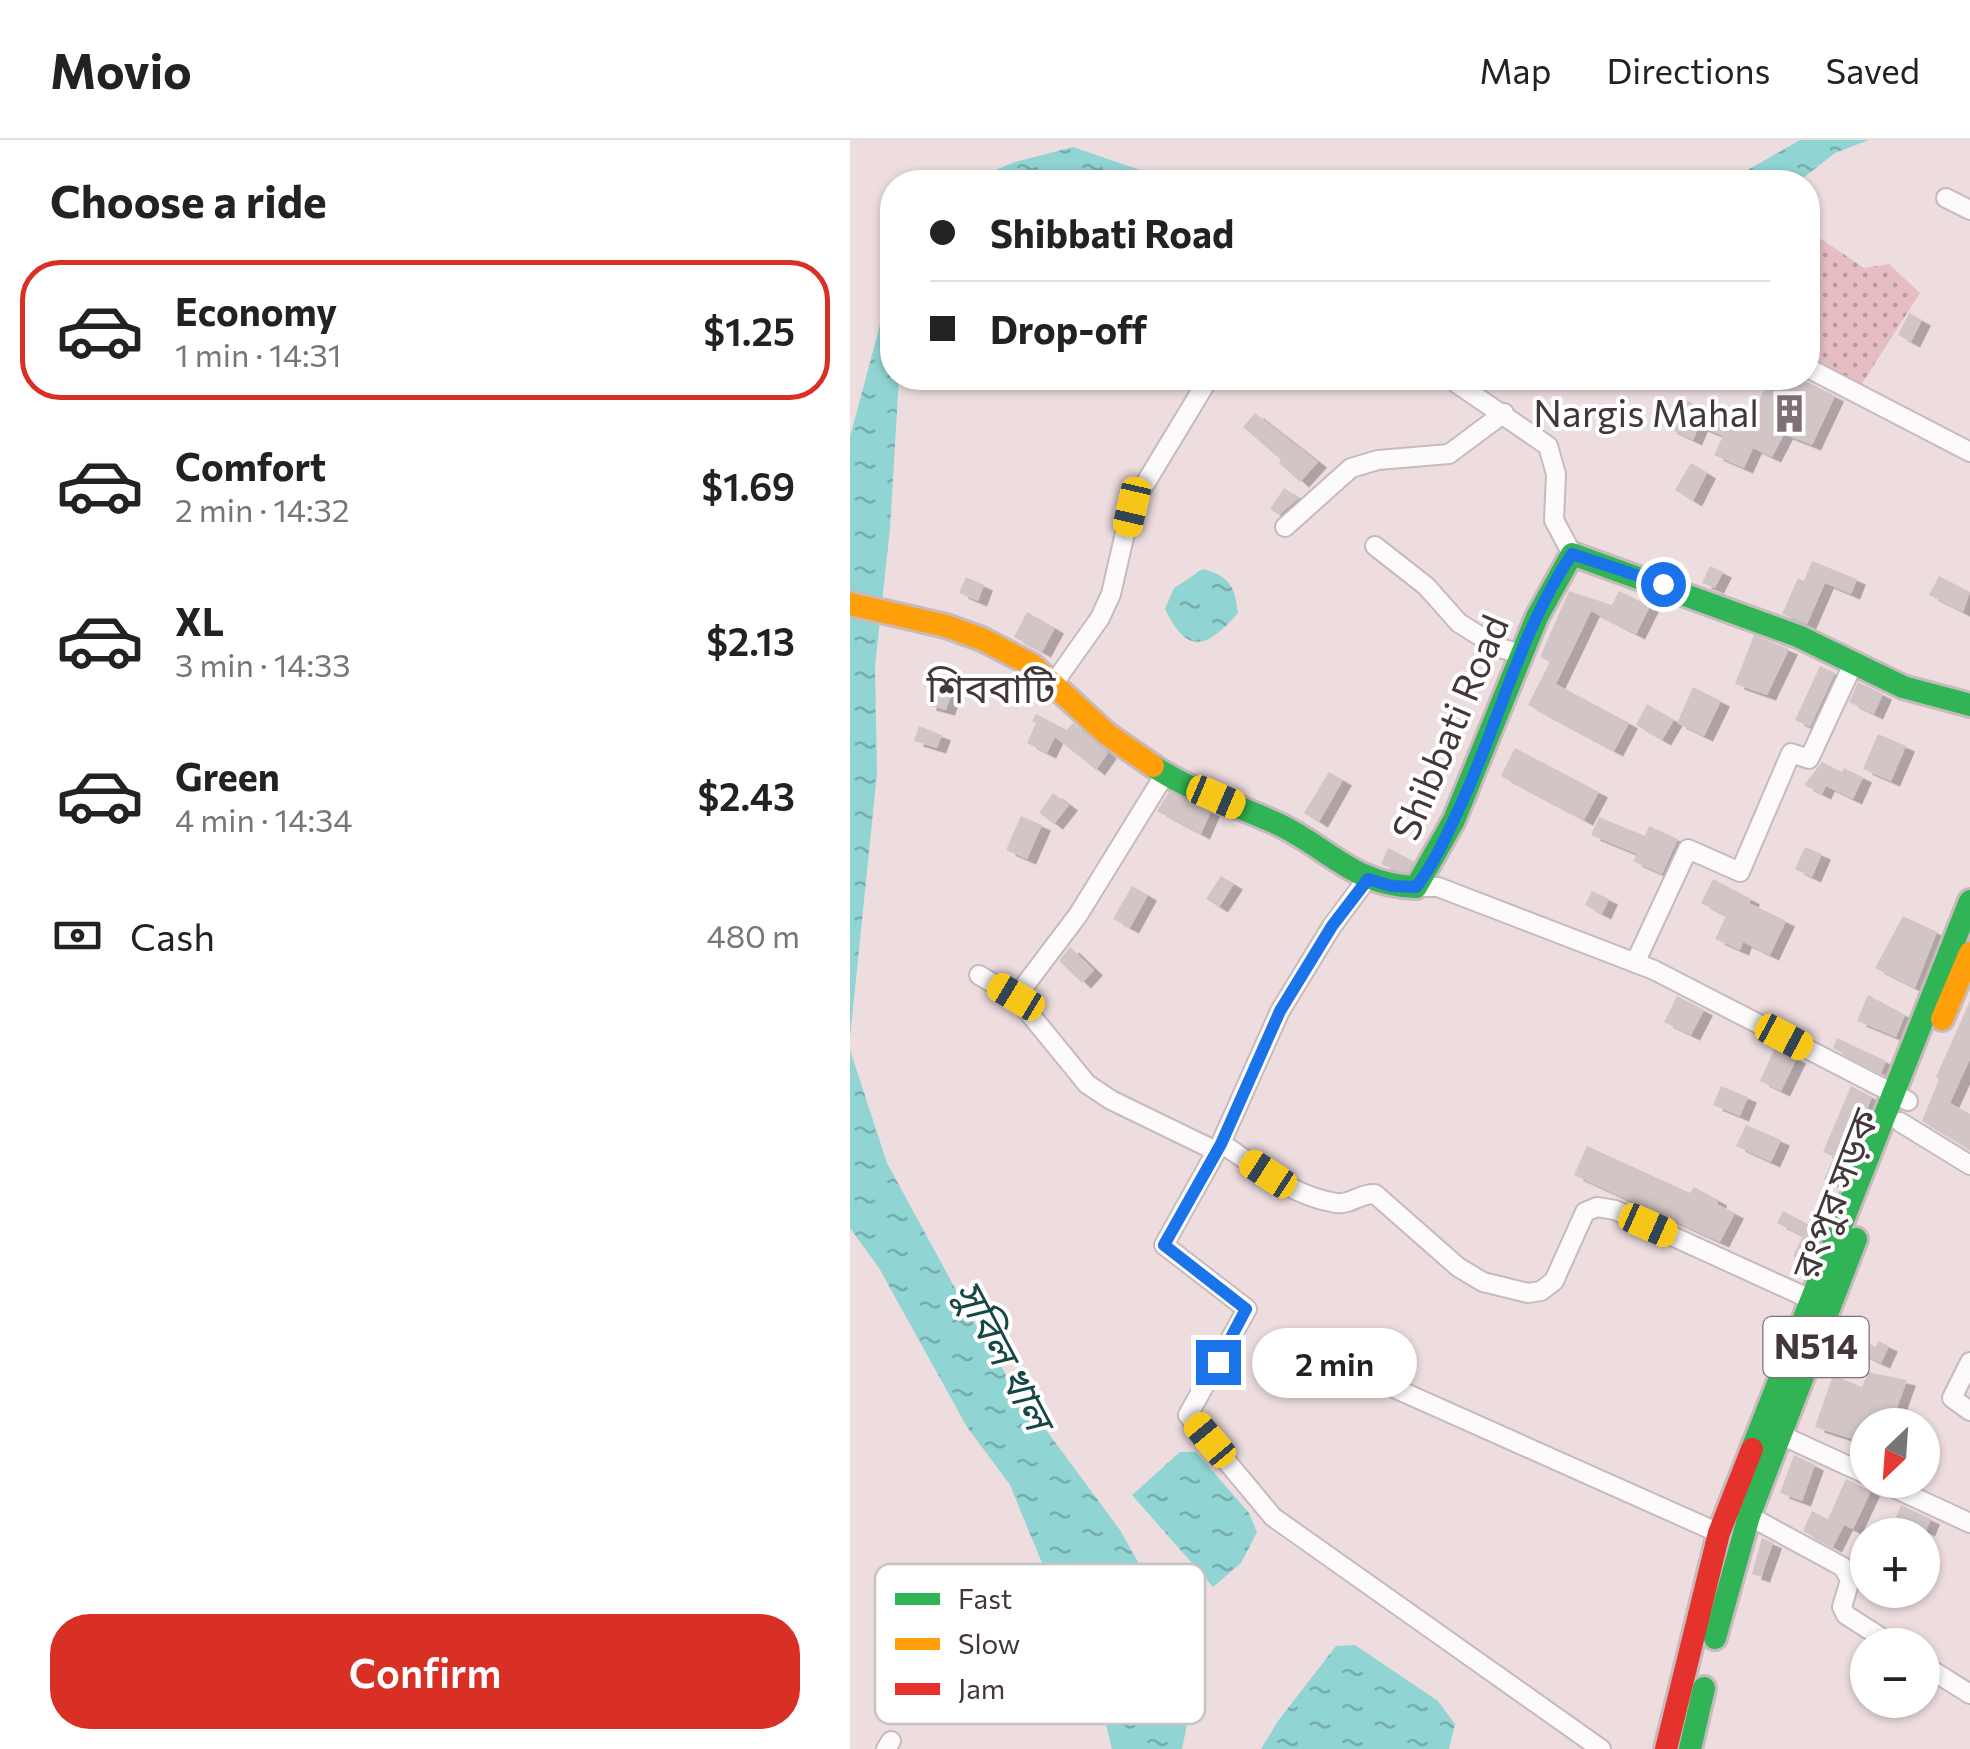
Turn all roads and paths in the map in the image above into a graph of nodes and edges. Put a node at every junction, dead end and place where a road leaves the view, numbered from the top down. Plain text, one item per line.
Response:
1 (1946, 198) dead end
2 (1970, 210) edge
3 (1820, 374) edge
4 (1202, 390) edge
5 (1467, 390) edge
6 (1504, 413) junction
7 (1970, 452) edge
8 (1286, 527) dead end
9 (1375, 546) dead end
10 (1572, 554) junction
11 (850, 604) edge
12 (1523, 654) junction
13 (1854, 662) junction
14 (1054, 683) junction
15 (1970, 705) edge
16 (1166, 774) junction
17 (1368, 879) junction
18 (1416, 887) junction
19 (1970, 900) edge
20 (1970, 953) edge
21 (1635, 963) junction
22 (979, 975) dead end
23 (1016, 997) junction
24 (1900, 1106) junction
25 (1218, 1148) junction
26 (1970, 1165) edge
27 (1810, 1299) junction
28 (1970, 1362) edge
29 (1338, 1363) dead end
30 (1970, 1411) edge
31 (1783, 1436) junction
32 (1850, 1468) edge
33 (1916, 1498) edge
34 (1749, 1516) junction
35 (1970, 1523) edge
36 (1718, 1532) junction
37 (1867, 1628) edge
38 (1940, 1675) edge
39 (1970, 1694) edge
40 (1601, 1749) edge
41 (1666, 1749) edge
42 (1690, 1749) edge

1 - 2 street
3 - 7 street
4 - 14 street
5 - 6 street
6 - 8 street
6 - 10 street
9 - 12 street
10 - 12 main road, Shibbati Road
10 - 13 main road
11 - 14 main road, Shibbati Road
12 - 18 main road, Shibbati Road
13 - 15 main road
13 - 21 street
14 - 16 main road, Shibbati Road
16 - 17 main road, Shibbati Road
16 - 23 street
17 - 18 main road, Shibbati Road
17 - 25 street
18 - 21 street
19 - 24 main road, N514
20 - 24 main road, রংপুর সড়ক / N514
21 - 24 street
22 - 23 street
23 - 25 street
24 - 26 street
24 - 27 main road, রংপুর সড়ক / N514
24 - 31 main road, রংপুর সড়ক / N514
25 - 27 street
25 - 40 street
27 - 36 main road, রংপুর সড়ক / N514
28 - 30 street
29 - 36 street
31 - 32 street
31 - 34 main road, রংপুর সড়ক / N514
33 - 35 street
34 - 37 street
34 - 42 main road, রংপুর সড়ক / N514
36 - 41 main road, রংপুর সড়ক / N514
38 - 39 street

